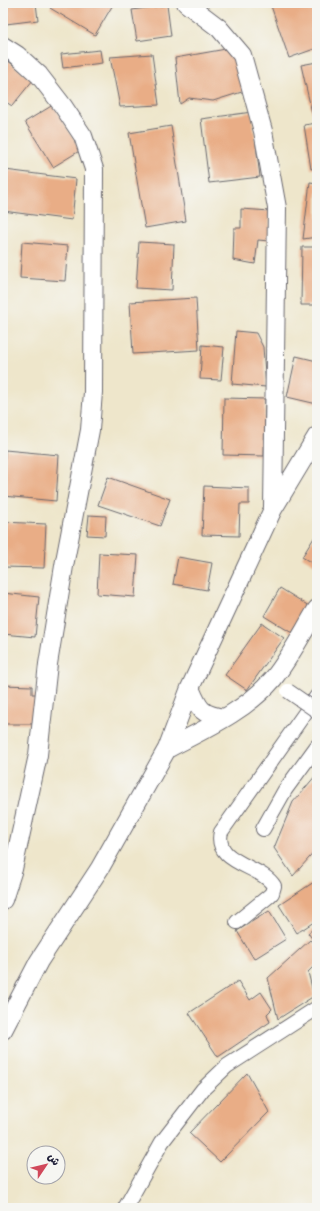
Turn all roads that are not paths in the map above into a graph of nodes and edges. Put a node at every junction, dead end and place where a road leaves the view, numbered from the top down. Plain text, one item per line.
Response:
1 (186, 3) edge
2 (315, 3) edge
3 (317, 8) edge
4 (3, 46) edge
5 (317, 436) edge
6 (273, 509) junction
7 (317, 609) edge
8 (273, 679) junction
9 (190, 688) junction
10 (317, 696) edge
11 (317, 711) edge
12 (224, 718) junction
13 (317, 746) edge
14 (167, 749) junction
15 (263, 829) dead end
16 (3, 900) edge
17 (237, 922) dead end
18 (317, 1008) edge
19 (3, 1030) edge
20 (125, 1208) edge

1 - 6 street
2 - 3 lane
4 - 16 street
5 - 6 street
6 - 9 street
7 - 8 street
8 - 11 street, bridge
8 - 12 street
9 - 12 street
9 - 14 street
10 - 17 street
12 - 14 street
13 - 15 street
14 - 19 street
18 - 20 street

